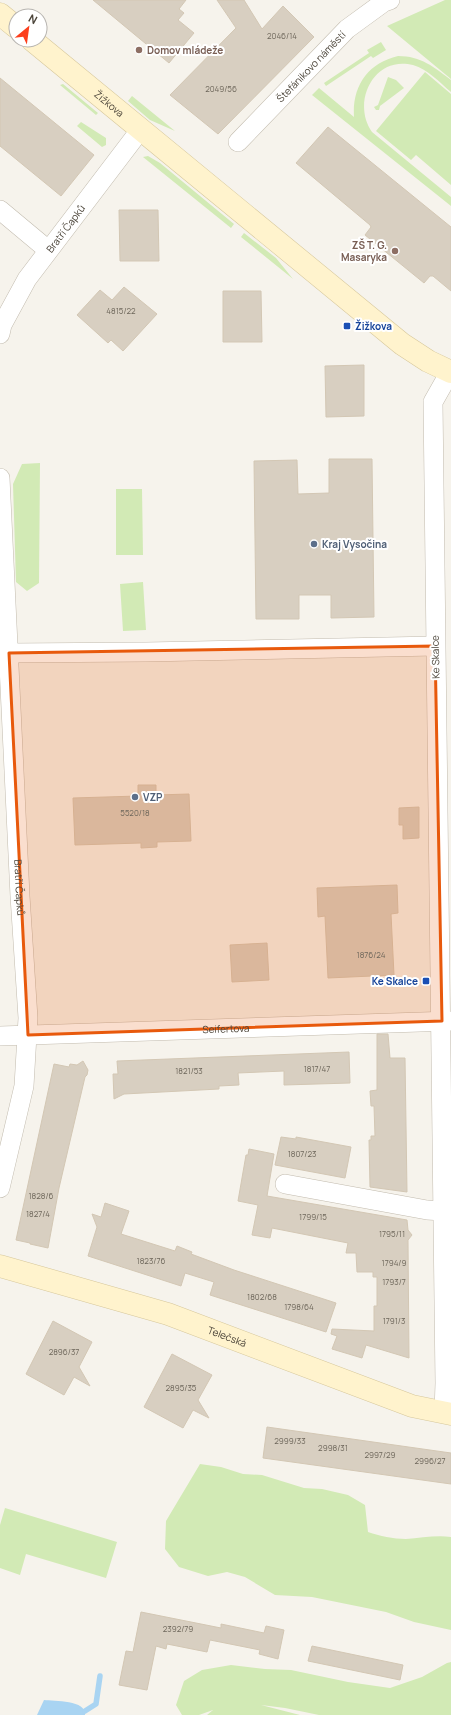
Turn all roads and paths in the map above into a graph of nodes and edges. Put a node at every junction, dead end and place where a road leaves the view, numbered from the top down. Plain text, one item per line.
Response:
1 (390, 0) edge
2 (0, 14) edge
3 (8, 20) edge
4 (42, 48) edge
5 (140, 129) junction
6 (238, 142) dead end
7 (0, 210) edge
8 (48, 250) junction
9 (0, 334) edge
10 (451, 372) edge
11 (0, 487) edge
12 (2, 584) edge
13 (435, 646) junction
14 (9, 653) junction
15 (446, 1021) edge
16 (28, 1035) junction
17 (0, 1036) edge
18 (285, 1184) dead end
19 (0, 1188) edge
20 (443, 1211) junction
21 (0, 1266) edge
22 (447, 1413) edge

1 - 6 street, Štefánikovo náměstí
2 - 3 main road
4 - 5 main road, Žižkova
5 - 8 street, Bratří Čapků
5 - 10 main road, Žižkova
7 - 8 street
8 - 9 street, Bratří Čapků
10 - 13 street, Ke Skalce
11 - 12 street, Bratří Čapků
12 - 14 street, Bratří Čapků
13 - 14 street
13 - 15 street, Ke Skalce
14 - 16 street, Bratří Čapků
15 - 16 street, Seifertova
15 - 20 street, Ke Skalce
16 - 17 street, Seifertova
16 - 19 street, Bratří Čapků
18 - 20 street
20 - 22 street, Ke Skalce
21 - 22 main road, Telečská

